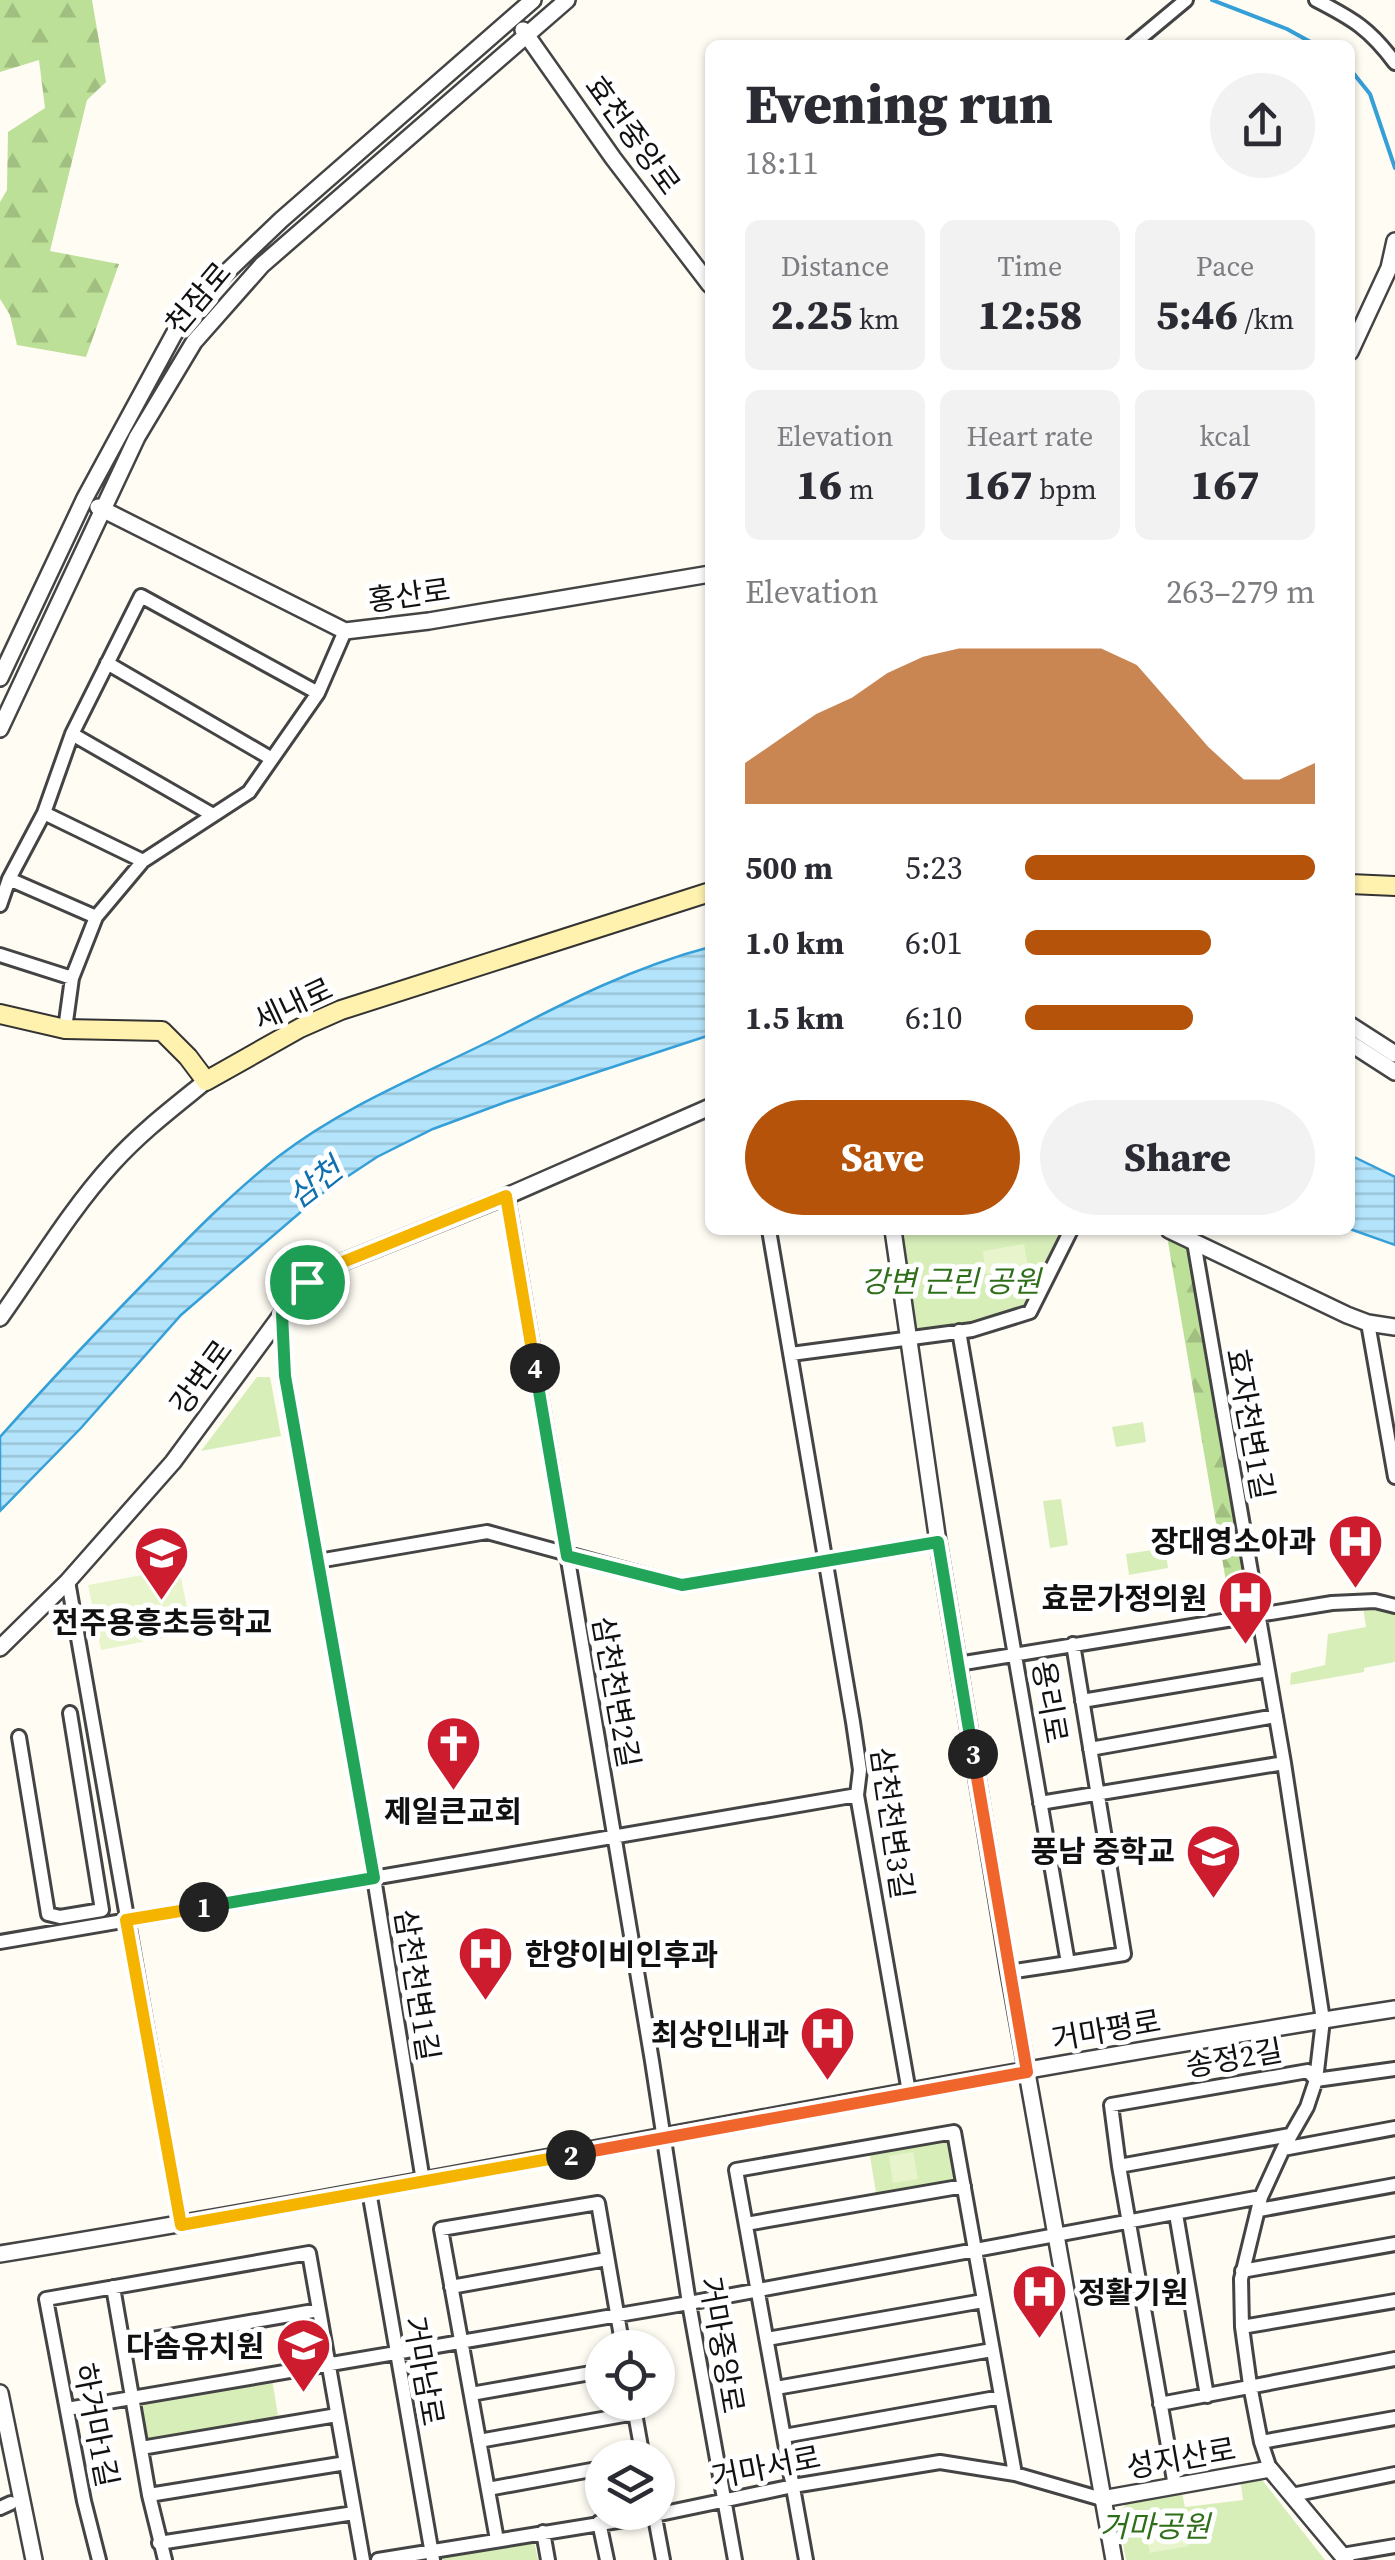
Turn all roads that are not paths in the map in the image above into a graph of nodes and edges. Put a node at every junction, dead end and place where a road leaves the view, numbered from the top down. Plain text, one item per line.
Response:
1 (533, 0) edge
2 (566, 0) edge
3 (1186, 0) edge
4 (1316, 0) edge
5 (513, 17) junction
6 (527, 34) junction
7 (1138, 40) edge
8 (1395, 64) edge
9 (1395, 240) edge
10 (1392, 264) edge
11 (705, 272) edge
12 (1355, 342) edge
13 (85, 498) junction
14 (103, 510) junction
15 (705, 575) edge
16 (345, 631) junction
17 (107, 663) junction
18 (0, 678) edge
19 (318, 694) junction
20 (0, 729) edge
21 (72, 734) junction
22 (272, 760) junction
23 (44, 813) junction
24 (213, 815) junction
25 (143, 861) junction
26 (9, 879) junction
27 (1355, 884) edge
28 (1395, 886) edge
29 (705, 894) edge
30 (0, 905) edge
31 (96, 917) junction
32 (0, 955) edge
33 (72, 978) junction
34 (0, 1014) edge
35 (1355, 1028) edge
36 (65, 1029) junction
37 (1355, 1046) edge
38 (1395, 1054) edge
39 (1395, 1072) edge
40 (206, 1081) junction
41 (705, 1110) edge
42 (506, 1196) junction
43 (770, 1235) edge
44 (894, 1235) edge
45 (1068, 1235) edge
46 (1179, 1235) edge
47 (1194, 1242) junction
48 (282, 1314) junction
49 (0, 1318) edge
50 (1368, 1323) junction
51 (1395, 1327) edge
52 (959, 1332) junction
53 (908, 1338) junction
54 (791, 1354) junction
55 (1395, 1477) edge
56 (938, 1542) junction
57 (567, 1556) junction
58 (318, 1561) junction
59 (826, 1561) junction
60 (68, 1581) junction
61 (1395, 1606) edge
62 (1258, 1614) junction
63 (1073, 1644) junction
64 (0, 1648) edge
65 (1014, 1654) junction
66 (958, 1664) junction
67 (1268, 1670) junction
68 (1082, 1701) junction
69 (70, 1713) dead end
70 (1276, 1716) junction
71 (19, 1737) dead end
72 (1090, 1749) junction
73 (1284, 1763) junction
74 (1098, 1794) junction
75 (858, 1795) junction
76 (1040, 1803) junction
77 (614, 1836) junction
78 (374, 1878) junction
79 (126, 1920) junction
80 (0, 1942) edge
81 (1068, 1963) junction
82 (1009, 1972) junction
83 (1395, 2009) edge
84 (1323, 2020) junction
85 (1395, 2069) edge
86 (1027, 2072) junction
87 (1316, 2080) junction
88 (909, 2092) junction
89 (1395, 2128) edge
90 (1290, 2135) junction
91 (664, 2138) junction
92 (1283, 2149) junction
93 (1118, 2166) junction
94 (423, 2181) junction
95 (1395, 2185) edge
96 (964, 2186) junction
97 (369, 2191) junction
98 (1260, 2204) junction
99 (1176, 2214) junction
100 (1130, 2223) junction
101 (746, 2224) junction
102 (181, 2225) junction
103 (1056, 2238) junction
104 (1395, 2244) edge
105 (975, 2252) junction
106 (0, 2254) edge
107 (607, 2259) junction
108 (1242, 2271) junction
109 (112, 2287) junction
110 (452, 2287) junction
111 (758, 2290) junction
112 (984, 2301) junction
113 (1395, 2301) edge
114 (689, 2303) junction
115 (319, 2310) junction
116 (617, 2314) junction
117 (1242, 2326) junction
118 (620, 2330) edge
119 (767, 2339) junction
120 (461, 2342) junction
121 (122, 2344) junction
122 (992, 2350) junction
123 (394, 2351) junction
124 (1395, 2360) edge
125 (328, 2362) junction
126 (585, 2373) edge
127 (1250, 2385) junction
128 (776, 2388) junction
129 (0, 2393) edge
130 (471, 2394) junction
131 (1208, 2396) junction
132 (1001, 2397) junction
133 (132, 2398) junction
134 (1160, 2404) junction
135 (67, 2408) junction
136 (337, 2415) junction
137 (1388, 2419) edge
138 (585, 2420) edge
139 (784, 2436) junction
140 (479, 2441) junction
141 (1261, 2442) junction
142 (141, 2448) junction
143 (0, 2449) edge
144 (346, 2463) junction
145 (1270, 2470) junction
146 (585, 2471) edge
147 (1014, 2474) junction
148 (1392, 2474) edge
149 (793, 2486) junction
150 (1176, 2486) junction
151 (488, 2489) junction
152 (1292, 2494) junction
153 (149, 2495) junction
154 (724, 2500) junction
155 (1102, 2500) junction
156 (6, 2505) edge
157 (675, 2510) edge
158 (354, 2512) junction
159 (585, 2524) edge
160 (600, 2530) edge
161 (657, 2530) edge
162 (543, 2532) junction
163 (497, 2540) junction
164 (159, 2543) junction
165 (1395, 2546) edge
166 (432, 2555) edge
167 (1344, 2558) edge
168 (24, 2560) edge
169 (34, 2560) edge
170 (99, 2560) edge
171 (165, 2560) edge
172 (362, 2560) edge
173 (378, 2560) edge
174 (548, 2560) edge
175 (606, 2560) edge
176 (663, 2560) edge
177 (735, 2560) edge
178 (806, 2560) edge
179 (1114, 2560) edge

1 - 5 street, 천잠로
2 - 6 street, 천잠로
3 - 7 street
4 - 8 street
5 - 6 street, 효천중앙로
5 - 13 street, 천잠로
6 - 11 street, 효천중앙로
6 - 14 street, 천잠로
9 - 10 street
10 - 12 street
13 - 14 street, 홍산로
13 - 18 street, 천잠로
14 - 16 street, 홍산로
14 - 20 street, 천잠로
15 - 16 street, 홍산로
16 - 19 street
17 - 19 street
17 - 21 street
17 - 22 street
19 - 22 street
21 - 23 street
21 - 24 street
22 - 24 street
23 - 25 street
23 - 26 street
24 - 25 street
25 - 31 street
26 - 30 street
26 - 31 street
27 - 28 main road
29 - 40 main road, 세내로
31 - 33 street
32 - 33 street
33 - 36 street
34 - 36 main road
35 - 38 street
36 - 40 main road
37 - 39 street
40 - 49 street, 세내로
41 - 42 street, 강변로
42 - 48 street, 강변로
42 - 57 street, 삼천천변2길
43 - 54 street, 삼천천변3길
44 - 53 street
45 - 52 street
46 - 47 street
47 - 50 street
47 - 62 street, 효자천변1길
48 - 58 street, 삼천천변1길
48 - 60 street, 강변로
50 - 51 street
50 - 55 street
52 - 53 street
52 - 65 street, 용리로
53 - 54 street
53 - 56 street
54 - 59 street, 삼천천변3길
56 - 59 street
56 - 66 street
57 - 58 street
57 - 59 street, 삼천천변2길
57 - 77 street, 삼천천변2길
58 - 78 street, 삼천천변1길
59 - 75 street, 삼천천변3길
60 - 64 street, 강변로
60 - 79 street
61 - 62 street
62 - 63 street
62 - 67 street, 효자천변1길
63 - 65 street
63 - 68 street
65 - 66 street
65 - 76 street, 용리로
66 - 82 street
67 - 68 street
67 - 70 street, 효자천변1길
68 - 72 street
69 - 71 street
70 - 72 street
70 - 73 street, 효자천변1길
72 - 74 street
73 - 74 street
73 - 84 street, 효자천변1길
74 - 76 street
74 - 81 street
75 - 77 street
75 - 88 street, 삼천천변3길
76 - 81 street, 용리로
77 - 78 street
77 - 91 street, 삼천천변2길
78 - 79 street
78 - 94 street, 삼천천변1길
79 - 80 street
79 - 102 street
81 - 82 street
82 - 86 street
83 - 84 street, 거마평로
84 - 86 street, 거마평로
84 - 87 street, 송정2길
85 - 87 street, 송정2길
86 - 88 street, 거마평로
86 - 103 street
87 - 90 street, 송정2길
87 - 93 street, 송정2길
88 - 91 street, 거마평로
89 - 92 street
90 - 92 street, 송정2길
90 - 93 street
91 - 94 street, 거마평로
91 - 114 street, 거마중앙로
92 - 98 street, 송정2길
93 - 100 street
94 - 97 street, 거마평로
95 - 98 street
96 - 101 street
96 - 101 street
96 - 105 street
97 - 102 street, 거마평로
97 - 123 street, 거마남로
98 - 99 street
98 - 108 street, 송정2길
99 - 100 street
99 - 131 street
100 - 103 street
100 - 134 street
101 - 111 street
102 - 106 street, 거마평로
103 - 105 street
103 - 155 street
104 - 108 street
105 - 111 street
105 - 112 street
107 - 110 street
107 - 110 street
107 - 116 street
108 - 117 street, 송정2길
109 - 115 street
109 - 121 street
109 - 135 street, 하거마1길
110 - 120 street
111 - 114 street
111 - 119 street
112 - 119 street
112 - 122 street
113 - 117 street
114 - 116 street
114 - 154 street, 거마중앙로
115 - 121 street
115 - 125 street
116 - 118 street
116 - 120 street
117 - 127 street, 송정2길
119 - 128 street
120 - 123 street
120 - 130 street
121 - 133 street
122 - 128 street
122 - 132 street
123 - 125 street
123 - 166 street, 거마남로
124 - 127 street
125 - 133 street
125 - 136 street
126 - 130 street
127 - 131 street
127 - 141 street, 송정2길
128 - 139 street
129 - 169 street
130 - 140 street
131 - 134 street
132 - 139 street
132 - 147 street
133 - 135 street
133 - 142 street
134 - 150 street
135 - 170 street, 하거마1길
136 - 142 street
136 - 144 street
137 - 141 street
138 - 140 street
139 - 149 street
140 - 151 street
141 - 145 street, 송정2길
142 - 153 street
143 - 156 street
144 - 153 street
144 - 158 street
145 - 150 street, 성지산로
145 - 152 street, 성지산로
146 - 151 street
147 - 149 street, 거마서로
147 - 155 street, 거마서로
148 - 152 street
149 - 154 street, 거마서로
149 - 178 street
150 - 155 street, 성지산로
151 - 163 street
152 - 167 street, 성지산로
153 - 164 street
154 - 157 street, 거마서로
154 - 177 street, 거마중앙로
155 - 179 street
156 - 168 street
158 - 164 street
158 - 172 street
159 - 162 street, 거마서로
160 - 175 street
161 - 176 street
162 - 163 street, 거마서로
162 - 174 street
163 - 166 street, 거마서로
164 - 171 street
165 - 167 street
166 - 173 street, 거마서로

